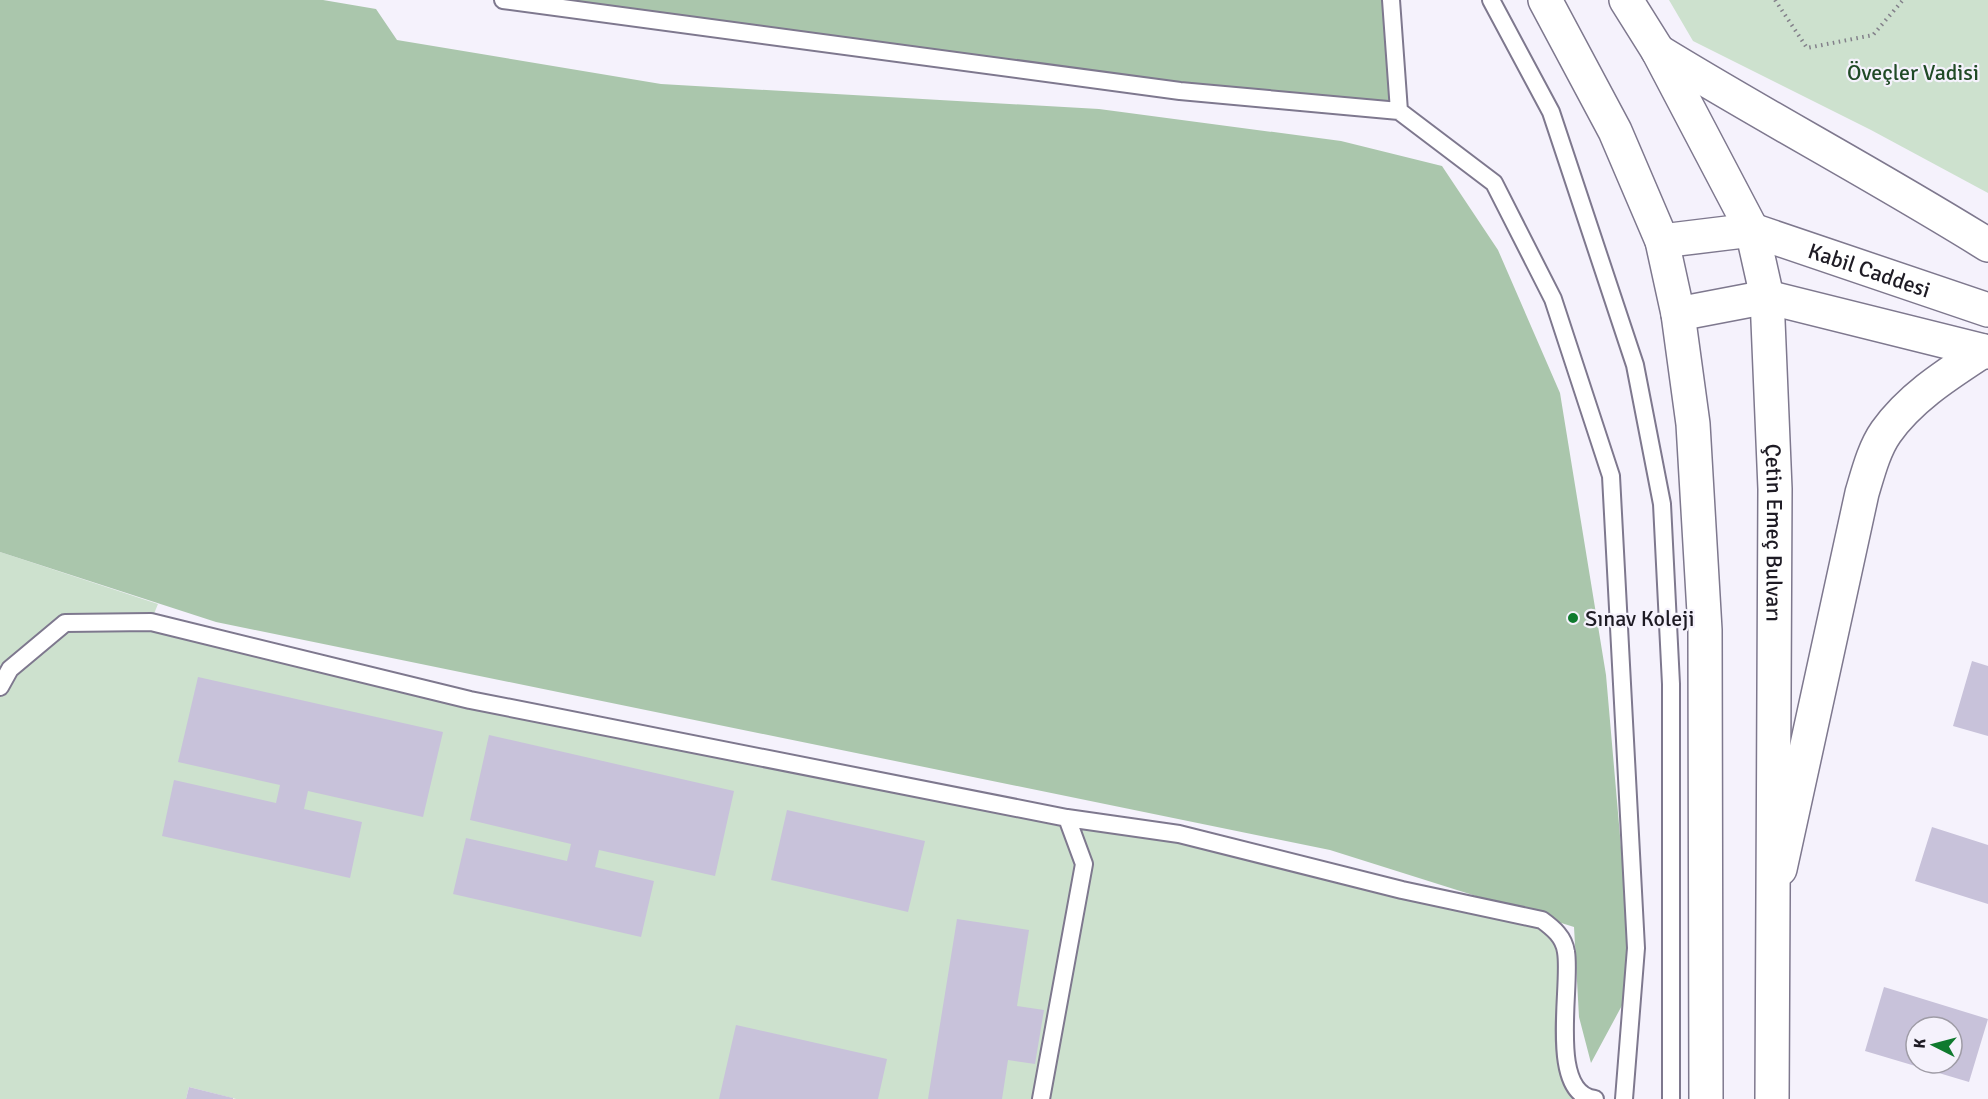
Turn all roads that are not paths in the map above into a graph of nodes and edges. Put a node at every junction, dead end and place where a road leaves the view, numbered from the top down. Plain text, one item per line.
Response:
1 (503, 0) edge
2 (1391, 0) edge
3 (1491, 0) edge
4 (1545, 0) edge
5 (1626, 0) edge
6 (1658, 51) junction
7 (1399, 111) junction
8 (1752, 230) junction
9 (1662, 241) junction
10 (1988, 245) edge
11 (1767, 297) junction
12 (1988, 310) edge
13 (1678, 314) junction
14 (1986, 351) edge
15 (0, 687) edge
16 (1067, 818) junction
17 (1771, 909) junction
18 (1041, 1099) edge
19 (1595, 1099) edge
20 (1624, 1099) edge
21 (1671, 1099) edge
22 (1706, 1099) edge
23 (1772, 1099) edge

1 - 7 lane
2 - 7 lane
3 - 21 lane
4 - 9 main road
5 - 6 main road, Çetin Emeç Bulvarı
6 - 8 main road, Çetin Emeç Bulvarı
6 - 10 main road
7 - 20 lane
8 - 9 main road
8 - 11 main road, Çetin Emeç Bulvarı
8 - 12 main road, Kabil Caddesi
9 - 13 main road
11 - 13 main road
11 - 14 main road, Kabil Caddesi
11 - 17 main road, Çetin Emeç Bulvarı
13 - 22 main road
14 - 17 main road
15 - 16 lane
16 - 18 lane
16 - 19 lane
17 - 23 main road, Çetin Emeç Bulvarı

